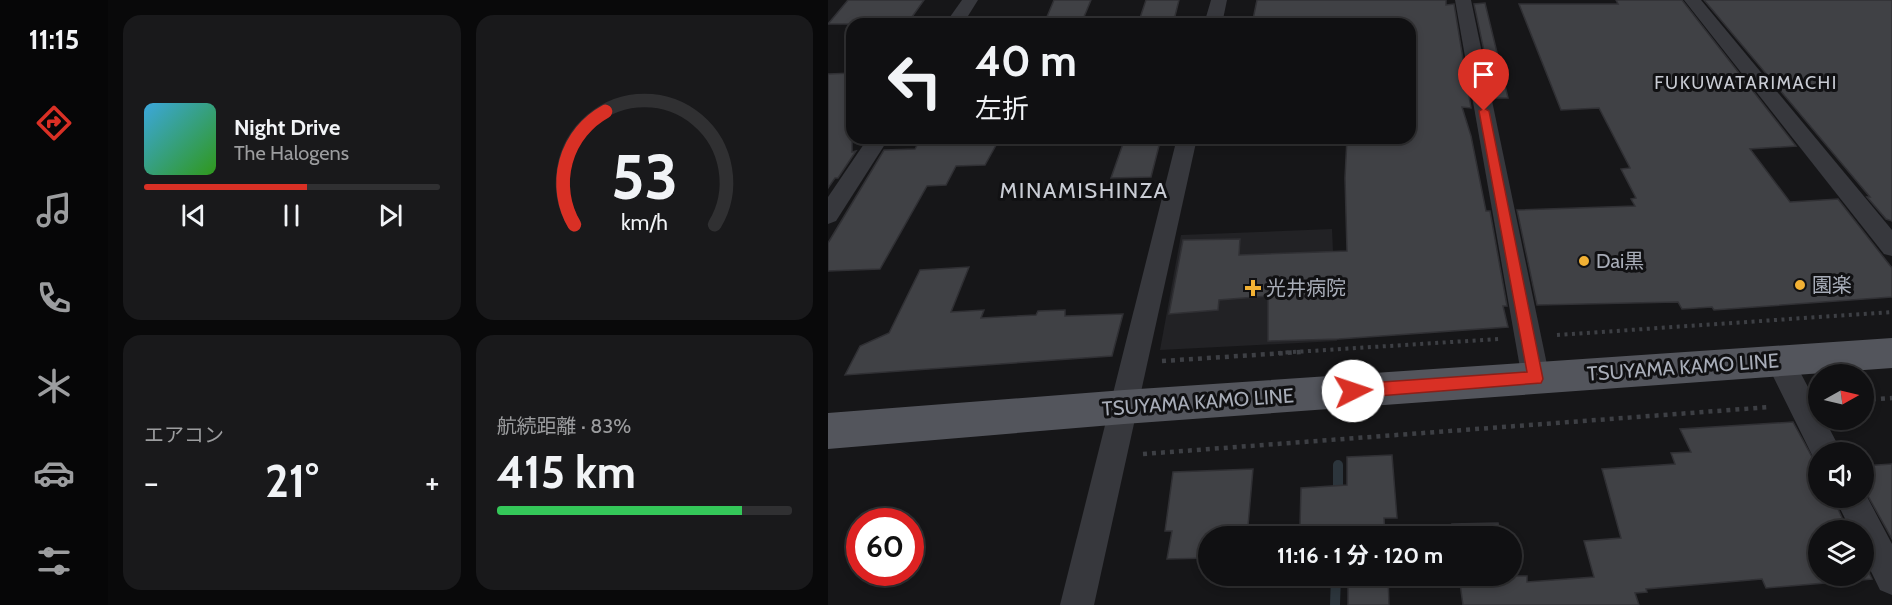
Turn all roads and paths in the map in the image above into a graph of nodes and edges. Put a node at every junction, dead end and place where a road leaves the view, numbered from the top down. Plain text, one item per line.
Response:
1 (970, 0) edge
2 (1219, 0) edge
3 (1463, 0) edge
4 (1692, 0) edge
5 (958, 18) edge
6 (1214, 18) edge
7 (875, 144) edge
8 (1186, 144) edge
9 (828, 215) edge
10 (1892, 247) edge
11 (1892, 353) edge
12 (1779, 360) junction
13 (1536, 379) junction
14 (1892, 398) edge
15 (1874, 399) edge
16 (1802, 404) junction
17 (1124, 407) junction
18 (828, 431) edge
19 (1821, 442) edge
20 (1113, 456) junction
21 (1856, 508) edge
22 (1892, 578) edge
23 (1077, 605) edge

1 - 5 street
2 - 6 street
3 - 13 street
4 - 10 street
7 - 9 street
8 - 17 street
11 - 12 main road, TSUYAMA KAMO LINE
12 - 13 main road, TSUYAMA KAMO LINE
12 - 16 street
13 - 17 main road, TSUYAMA KAMO LINE
14 - 15 path
16 - 19 street
16 - 20 path
17 - 18 main road, TSUYAMA KAMO LINE
17 - 20 street
20 - 23 street
21 - 22 street

